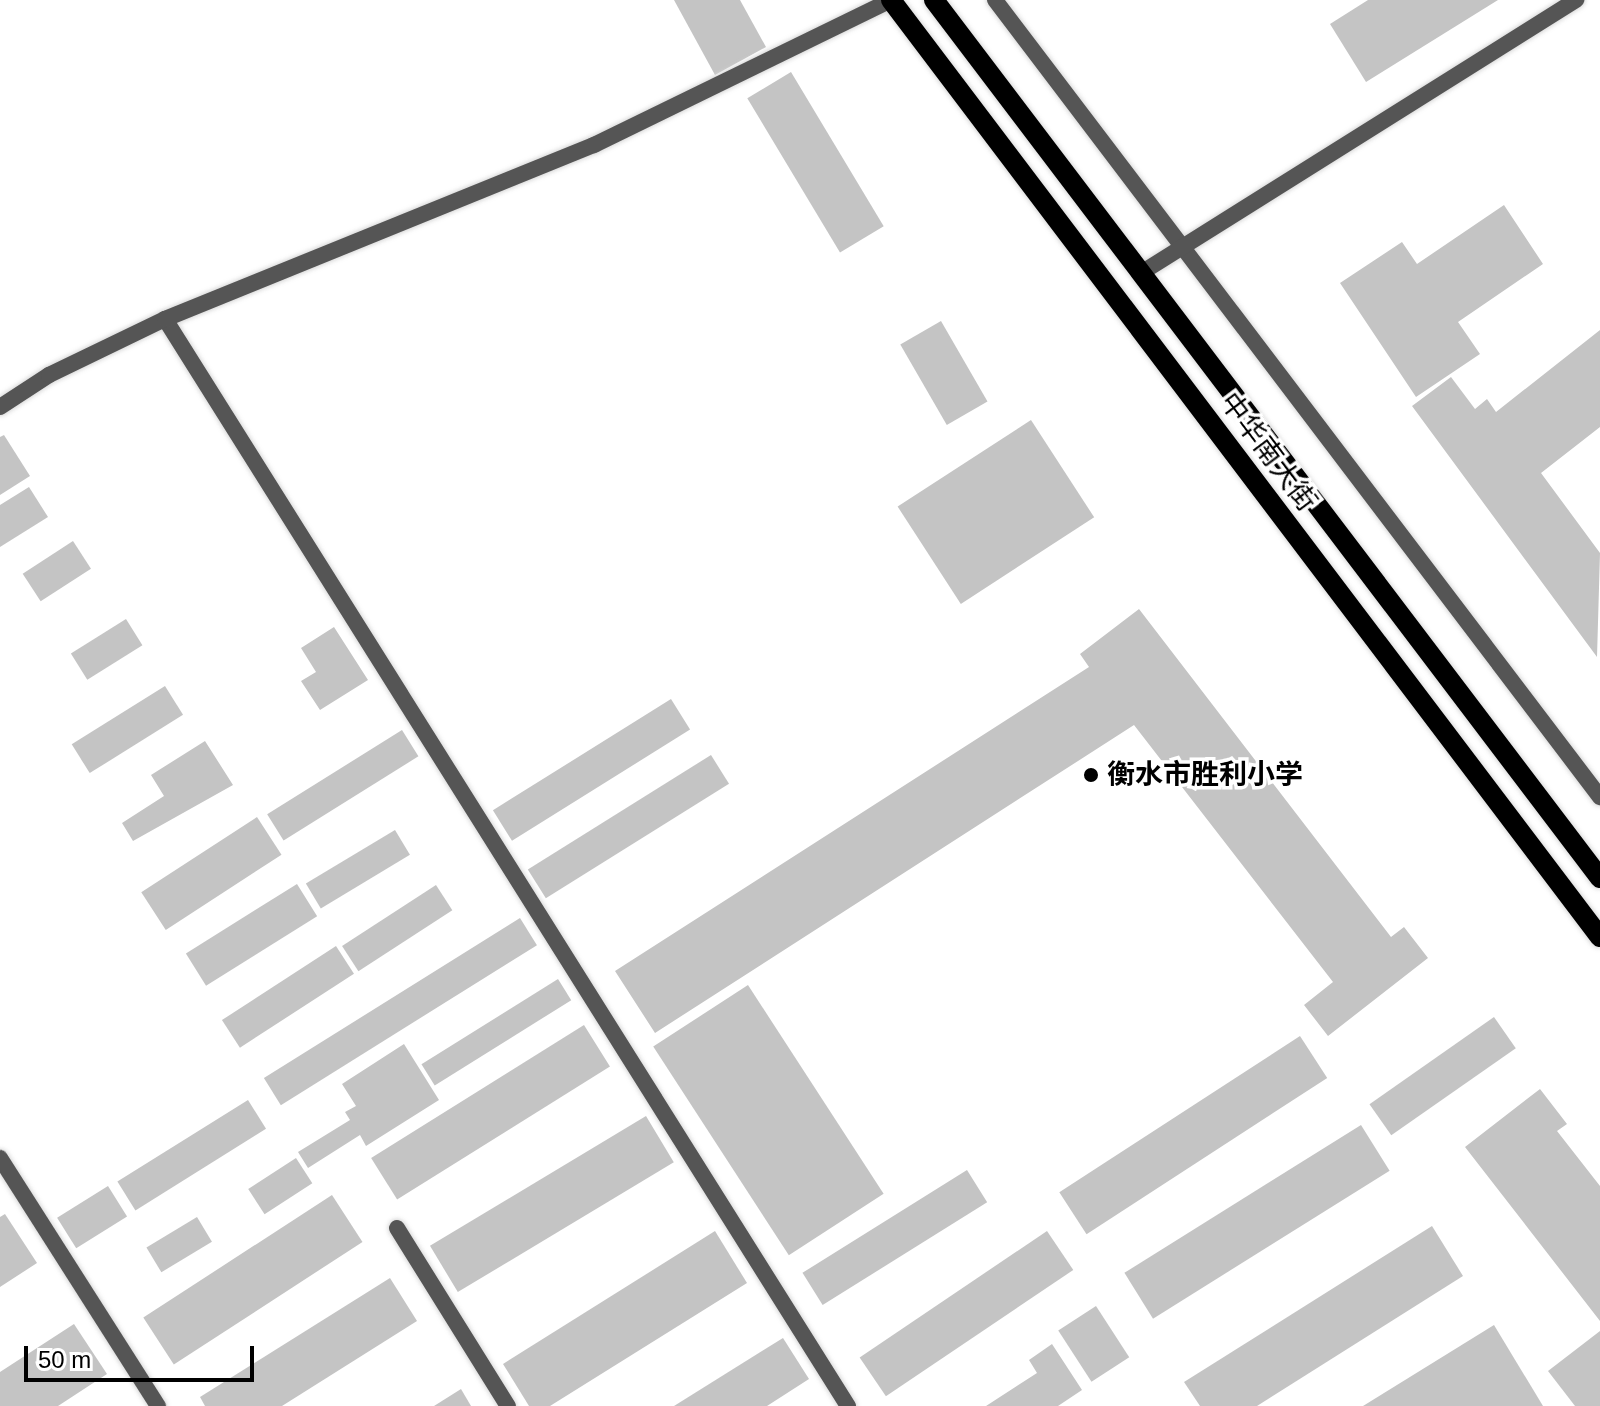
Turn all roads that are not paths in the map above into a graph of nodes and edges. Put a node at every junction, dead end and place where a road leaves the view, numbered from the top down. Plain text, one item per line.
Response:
1 (891, 0) edge
2 (934, 0) edge
3 (995, 0) edge
4 (1576, 0) edge
5 (1182, 247) junction
6 (1141, 273) junction
7 (165, 319) junction
8 (0, 407) edge
9 (1600, 797) edge
10 (1600, 878) edge
11 (1600, 937) edge
12 (0, 1158) edge
13 (397, 1228) dead end
14 (158, 1406) edge
15 (508, 1406) edge
16 (848, 1406) edge

1 - 7 street
1 - 11 main road, 中华南大街
2 - 6 main road, 中华南大街
3 - 5 street
4 - 5 street
5 - 6 street
5 - 9 street
6 - 10 main road, 中华南大街
7 - 8 street
7 - 16 street
12 - 14 street
13 - 15 street

